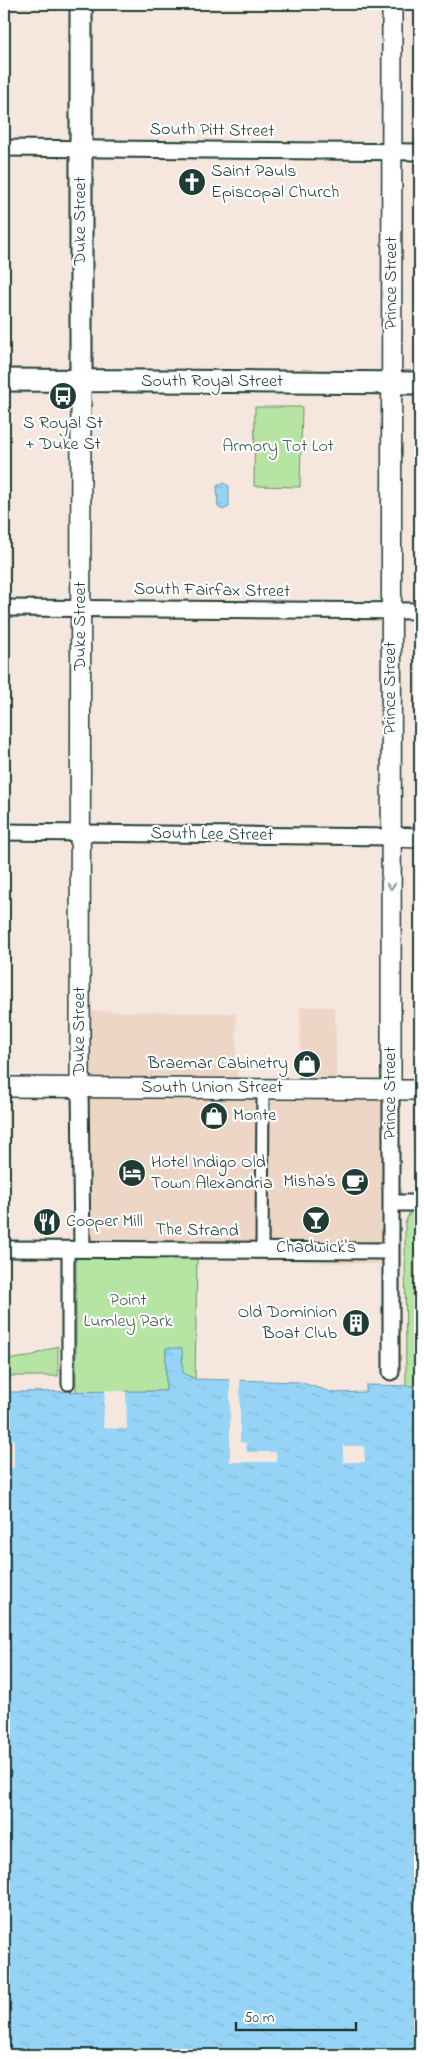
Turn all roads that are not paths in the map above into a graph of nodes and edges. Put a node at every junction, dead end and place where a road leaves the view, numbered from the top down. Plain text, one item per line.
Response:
1 (81, 4) edge
2 (392, 4) edge
3 (4, 148) edge
4 (81, 149) junction
5 (392, 152) junction
6 (420, 152) edge
7 (4, 380) edge
8 (81, 381) junction
9 (392, 383) junction
10 (420, 383) edge
11 (4, 608) edge
12 (81, 608) junction
13 (392, 611) junction
14 (420, 611) edge
15 (4, 832) edge
16 (80, 832) junction
17 (392, 838) junction
18 (420, 838) edge
19 (4, 1087) edge
20 (80, 1087) junction
21 (264, 1088) junction
22 (390, 1090) junction
23 (420, 1090) edge
24 (391, 1203) junction
25 (420, 1203) edge
26 (75, 1248) junction
27 (4, 1249) edge
28 (262, 1251) junction
29 (391, 1251) junction
30 (391, 1372) dead end
31 (68, 1384) dead end

1 - 4 main road, Duke Street
2 - 5 street, Prince Street
3 - 4 street, South Pitt Street
4 - 5 street, South Pitt Street
4 - 8 main road, Duke Street
5 - 6 street, South Pitt Street
5 - 9 street, Prince Street
7 - 8 main road, South Royal Street
8 - 9 main road, South Royal Street
8 - 12 street, Duke Street
9 - 10 main road, South Royal Street
9 - 13 street, Prince Street
11 - 12 street, South Fairfax Street
12 - 13 street, South Fairfax Street
12 - 16 street, Duke Street
13 - 14 street, South Fairfax Street
13 - 17 street, Prince Street
15 - 16 street, South Lee Street
16 - 17 street, South Lee Street
16 - 20 street, Duke Street
17 - 18 street, South Lee Street
17 -> 22 street, Prince Street
19 - 20 street, South Union Street
20 - 21 street, South Union Street
20 - 26 street, Duke Street
21 - 22 street, South Union Street
21 - 28 street
22 - 23 street, South Union Street
22 - 24 street, Prince Street
24 - 25 street
24 - 29 street, Prince Street
26 - 27 street, The Strand
26 - 28 street, The Strand
26 - 31 street
28 - 29 street, The Strand
29 - 30 street, Prince Street

